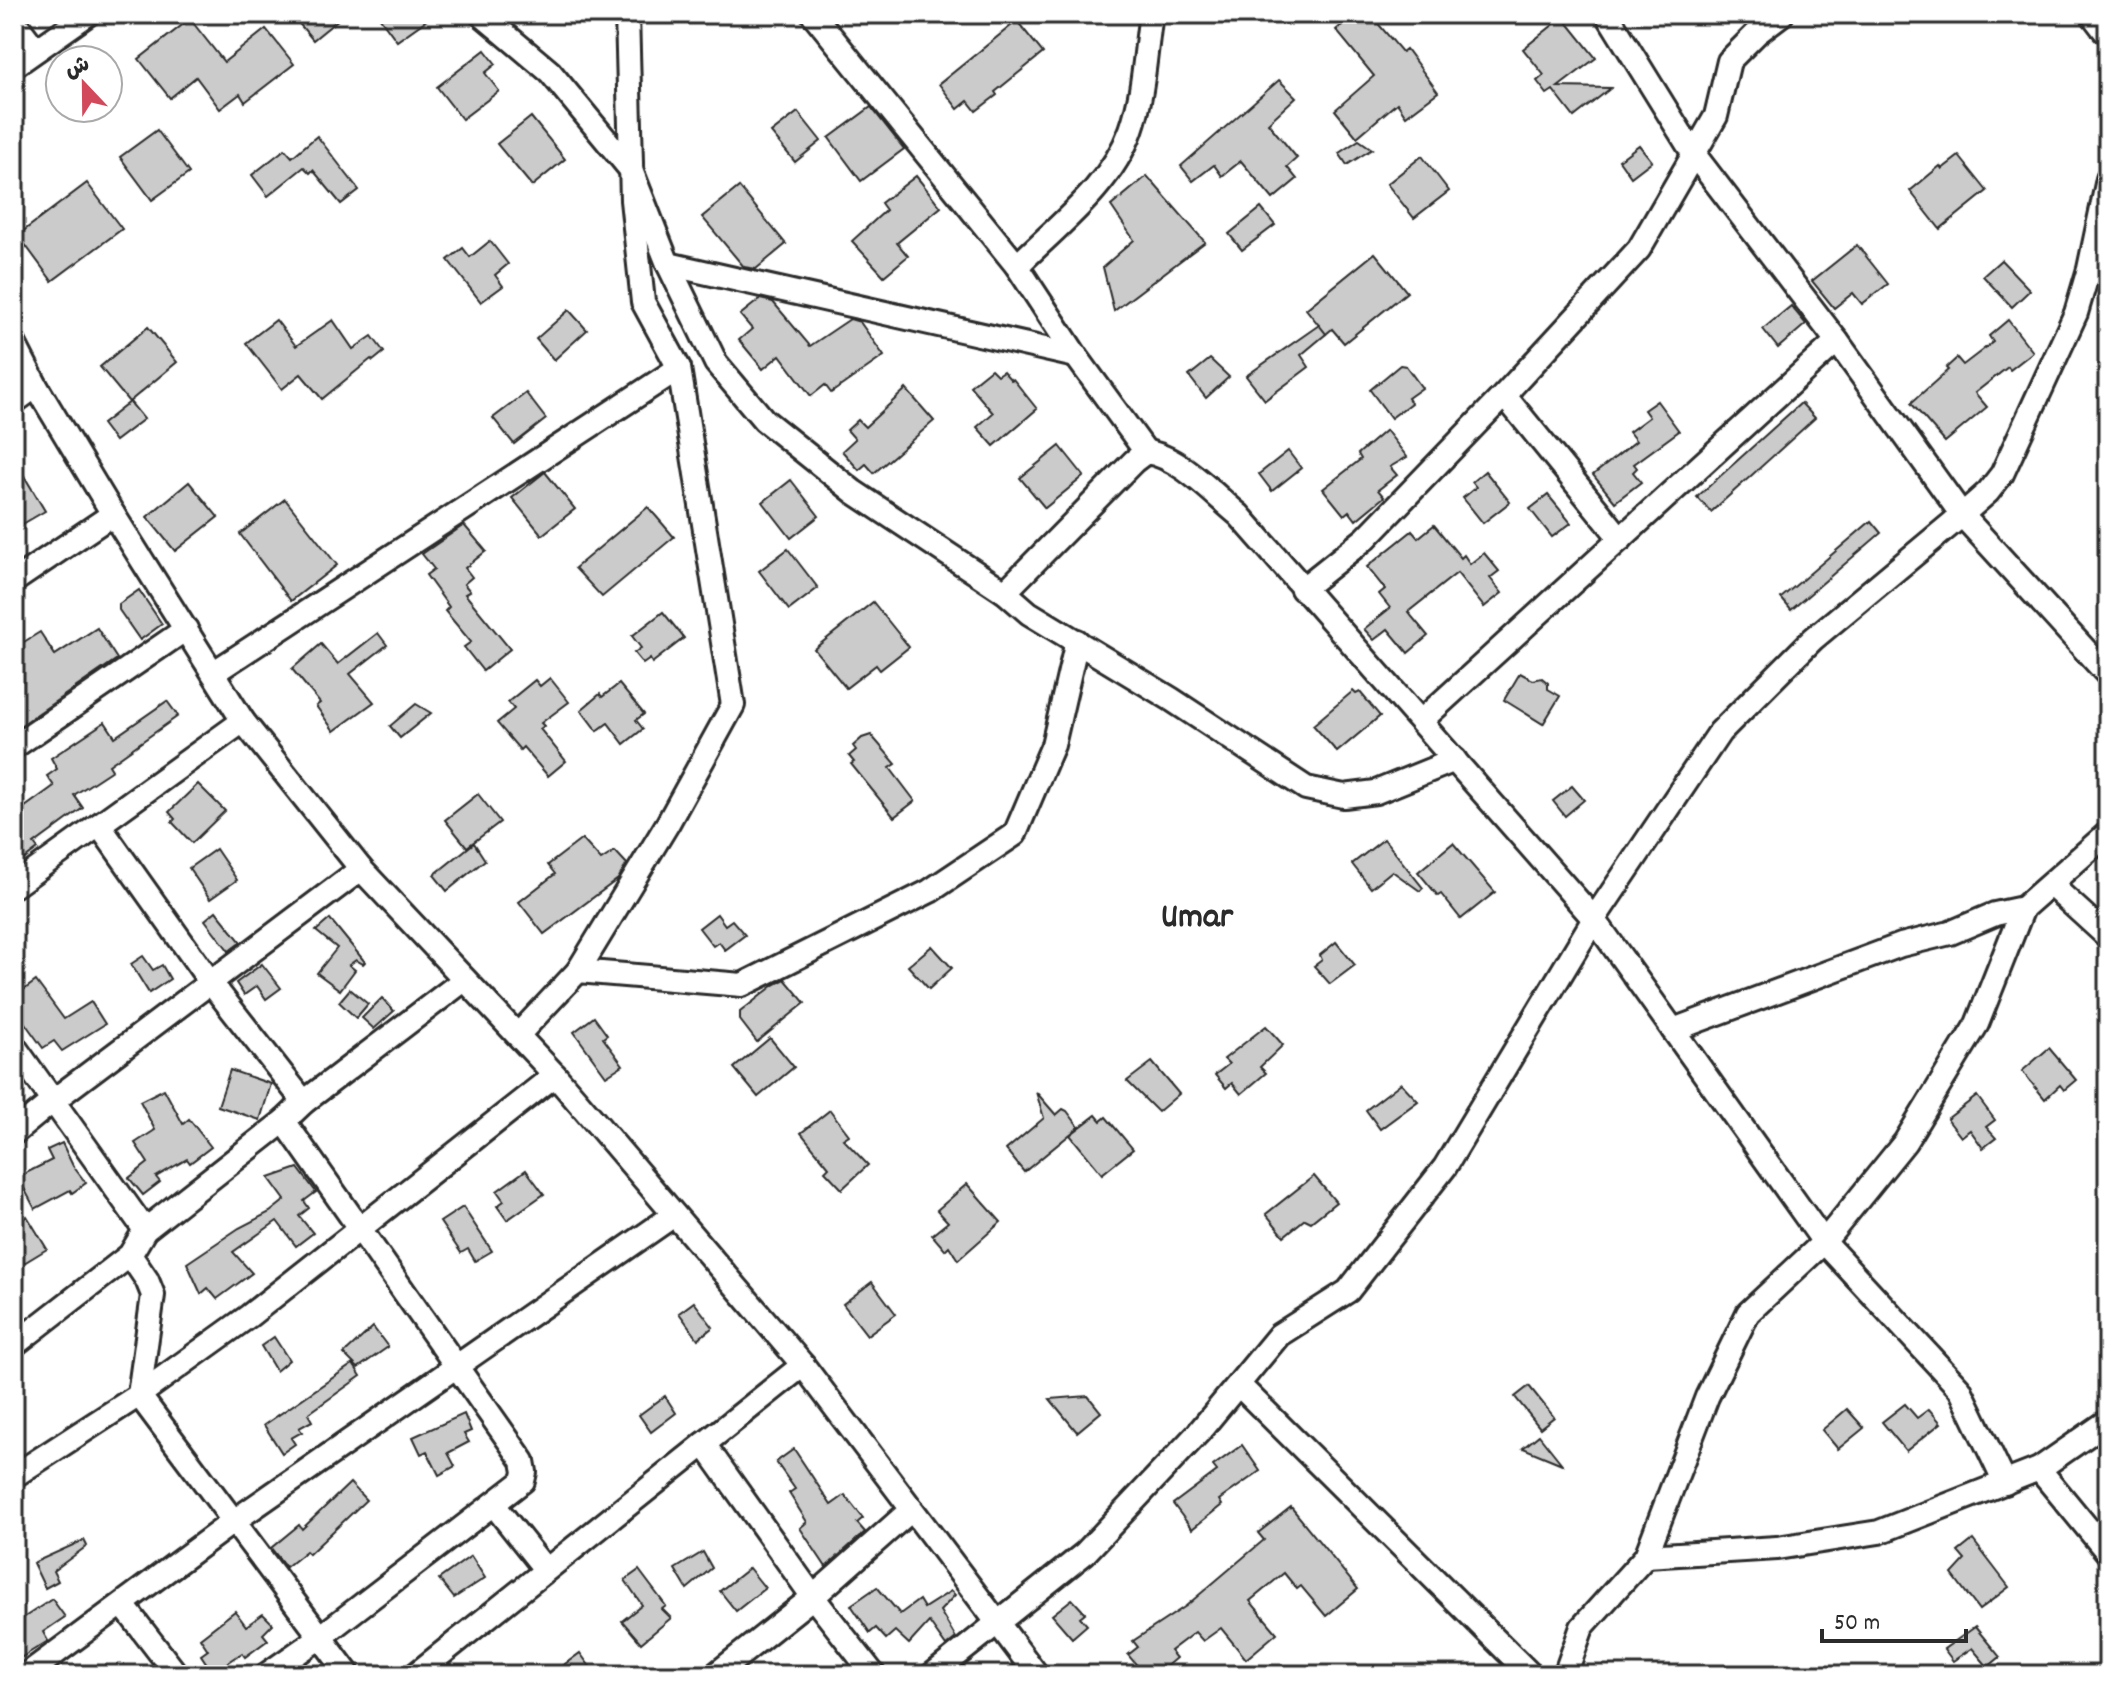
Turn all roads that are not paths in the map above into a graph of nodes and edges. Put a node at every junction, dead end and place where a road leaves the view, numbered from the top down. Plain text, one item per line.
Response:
1 (88, 14) edge
2 (481, 14) edge
3 (627, 14) edge
4 (813, 14) edge
5 (1151, 14) edge
6 (1607, 14) edge
7 (1782, 14) edge
8 (2098, 14) edge
9 (14, 21) edge
10 (2108, 27) edge
11 (36, 50) junction
12 (14, 66) edge
13 (1693, 153) junction
14 (631, 170) junction
15 (2108, 179) edge
16 (668, 264) junction
17 (1017, 266) junction
18 (1837, 341) junction
19 (14, 343) edge
20 (1076, 356) junction
21 (679, 368) junction
22 (36, 386) junction
23 (1504, 395) junction
24 (14, 402) edge
25 (1146, 452) junction
26 (113, 514) junction
27 (1962, 515) junction
28 (1621, 539) junction
29 (14, 581) edge
30 (1302, 589) junction
31 (1005, 592) junction
32 (186, 629) junction
33 (1077, 641) junction
34 (213, 673) junction
35 (2108, 675) edge
36 (243, 721) junction
37 (1421, 721) junction
38 (14, 747) edge
39 (1455, 760) junction
40 (99, 825) junction
41 (2108, 833) edge
42 (361, 869) junction
43 (2051, 885) junction
44 (14, 886) edge
45 (2023, 908) junction
46 (1594, 919) junction
47 (2108, 937) edge
48 (578, 971) junction
49 (464, 980) junction
50 (211, 983) junction
51 (1673, 1030) junction
52 (518, 1035) junction
53 (14, 1046) edge
54 (555, 1075) junction
55 (54, 1100) junction
56 (304, 1102) junction
57 (284, 1121) junction
58 (14, 1133) edge
59 (674, 1215) junction
60 (145, 1230) junction
61 (359, 1231) junction
62 (1824, 1242) junction
63 (130, 1255) junction
64 (14, 1345) edge
65 (457, 1365) junction
66 (803, 1365) junction
67 (1239, 1385) junction
68 (139, 1395) junction
69 (2108, 1421) edge
70 (704, 1444) junction
71 (2039, 1469) junction
72 (14, 1476) edge
73 (2005, 1483) junction
74 (494, 1505) junction
75 (911, 1510) junction
76 (234, 1521) junction
77 (2108, 1553) edge
78 (1646, 1556) junction
79 (545, 1569) junction
80 (813, 1597) junction
81 (123, 1605) junction
82 (998, 1620) junction
83 (319, 1638) junction
84 (26, 1675) edge
85 (177, 1675) edge
86 (266, 1675) edge
87 (349, 1675) edge
88 (415, 1675) edge
89 (715, 1675) edge
90 (874, 1675) edge
91 (932, 1675) edge
92 (1037, 1675) edge
93 (1531, 1675) edge
94 (1565, 1675) edge

1 - 11 street
2 - 14 street
3 - 14 street
4 - 17 street
5 - 17 street
6 - 13 street
7 - 13 street
8 - 10 highway
9 - 11 street
11 - 12 street
13 - 18 street
13 - 23 street
14 - 16 street
14 - 21 street
15 - 27 street
16 - 20 street
16 - 31 street
17 - 20 street
18 - 27 street
18 - 28 street
19 - 22 street
20 - 25 street
21 - 34 street
21 - 48 street
22 - 24 street
22 - 26 street
23 - 28 street
23 - 30 street
25 - 30 street
25 - 31 street
26 - 29 street
26 - 32 street
27 - 35 street
27 - 46 street
28 - 37 street
30 - 37 street
31 - 33 street
32 - 34 street
32 - 38 street
33 - 39 street
33 - 48 street
34 - 36 street
36 - 40 street
36 - 42 street
37 - 39 street
39 - 46 street
40 - 44 street
40 - 50 street
41 - 43 street
42 - 49 street
42 - 50 street
43 - 45 street
43 - 47 street
45 - 51 street
45 - 62 street
46 - 51 street
46 - 67 street
48 - 52 street
49 - 52 street
49 - 56 street
50 - 55 street
50 - 56 street
51 - 62 street
52 - 54 street
53 - 55 street
54 - 59 street
54 - 61 street
55 - 58 street
55 - 60 street
56 - 57 street
57 - 60 street
57 - 61 street
59 - 65 street
59 - 66 street
60 - 63 street
61 - 65 street
61 - 68 street
62 - 73 street
62 - 78 street
63 - 64 street
63 - 68 street
65 - 74 street
65 - 76 street
66 - 70 street
66 - 75 street
67 - 82 street
67 - 93 street
68 - 72 street
68 - 76 street
69 - 71 street
70 - 79 street
70 - 80 street
71 - 73 street
71 - 77 street
73 - 78 street
74 - 79 street
74 - 83 street
75 - 80 street
75 - 82 street
76 - 81 street
76 - 83 street
78 - 94 street
79 - 88 street
80 - 89 street
80 - 90 street
81 - 84 street
81 - 85 street
82 - 91 street
82 - 92 street
83 - 86 street
83 - 87 street

